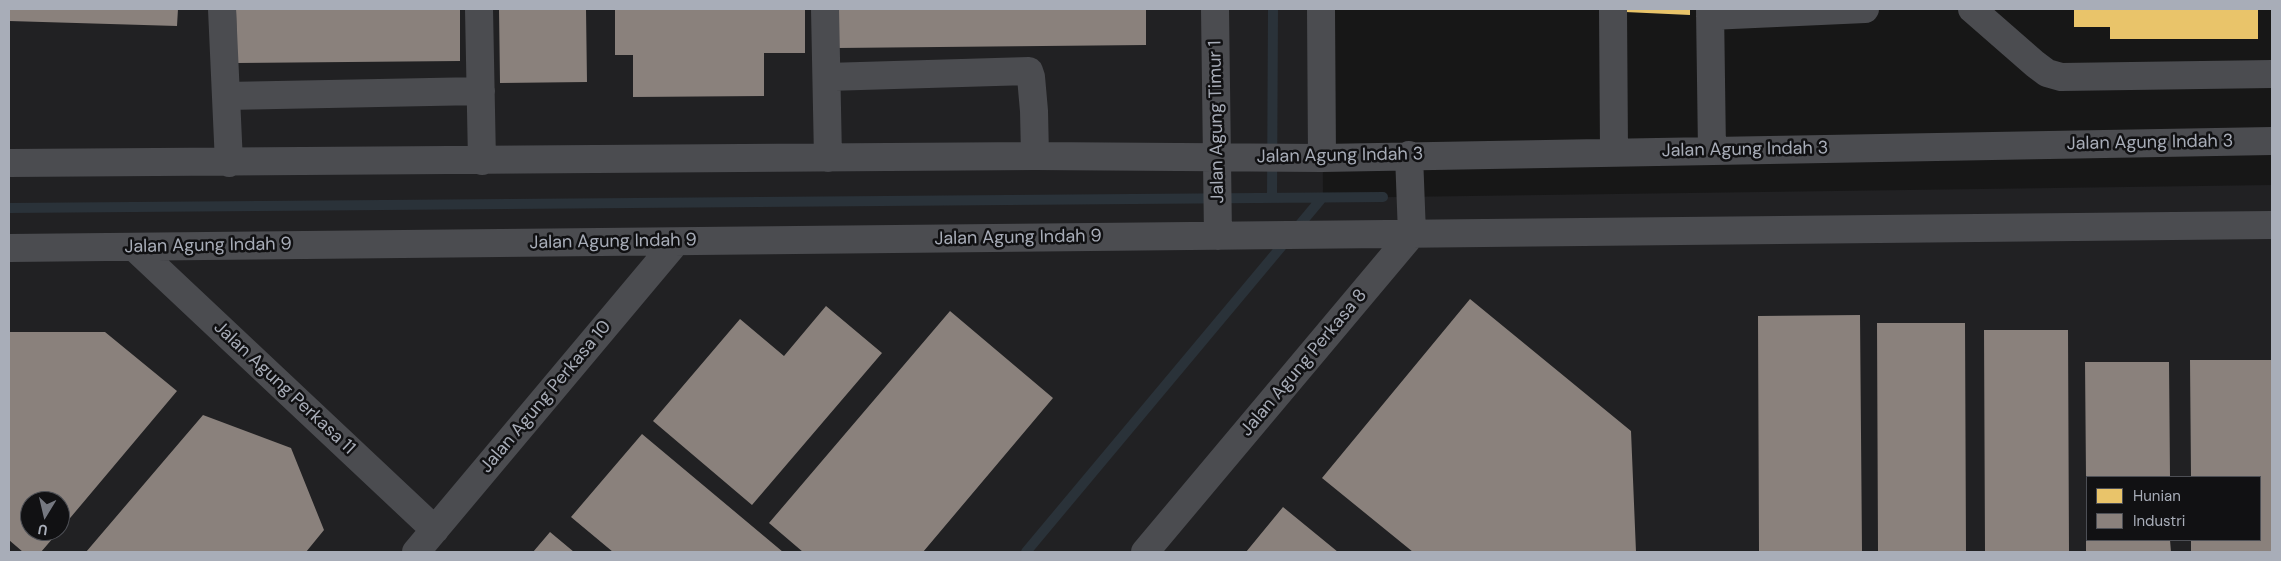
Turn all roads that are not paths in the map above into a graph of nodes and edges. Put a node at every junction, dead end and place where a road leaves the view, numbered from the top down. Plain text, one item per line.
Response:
1 (222, 9) edge
2 (479, 9) edge
3 (825, 9) edge
4 (1215, 9) edge
5 (1321, 9) edge
6 (1613, 9) edge
7 (1865, 9) edge
8 (1972, 9) edge
9 (1710, 12) edge
10 (2272, 74) edge
11 (827, 77) junction
12 (481, 91) junction
13 (226, 96) junction
14 (2272, 141) edge
15 (1614, 151) junction
16 (1712, 151) junction
17 (1409, 155) junction
18 (1035, 156) junction
19 (828, 158) junction
20 (1313, 158) junction
21 (482, 161) junction
22 (229, 162) junction
23 (1223, 162) junction
24 (9, 163) edge
25 (1218, 224) junction
26 (2272, 225) edge
27 (1412, 234) junction
28 (676, 242) junction
29 (134, 247) junction
30 (9, 248) edge
31 (435, 530) junction
32 (416, 552) edge
33 (1145, 552) edge

1 - 13 street
2 - 12 street
3 - 11 street
4 - 23 street, Jalan Agung Timur 1
5 - 20 street
6 - 15 street
7 - 9 street
8 - 10 street
9 - 16 street
11 - 18 street
11 - 19 street
12 - 13 street
12 - 21 street
13 - 22 street
14 - 16 street, Jalan Agung Indah 3
15 - 16 street, Jalan Agung Indah 3
15 - 17 street, Jalan Agung Indah 3
17 - 20 street, Jalan Agung Indah 3
17 - 27 street
18 - 19 street
18 - 23 street
19 - 21 street
20 - 23 street, Jalan Agung Indah 3
21 - 22 street
22 - 24 street
23 - 25 street, Jalan Agung Timur 1
25 - 27 street
25 - 28 street, Jalan Agung Indah 9
26 - 27 street
27 - 33 street, Jalan Agung Perkasa 8
28 - 29 street, Jalan Agung Indah 9
28 - 31 street, Jalan Agung Perkasa 10
29 - 30 street, Jalan Agung Indah 9
29 - 31 street, Jalan Agung Perkasa 11
31 - 32 street, Jalan Agung Perkasa 10

